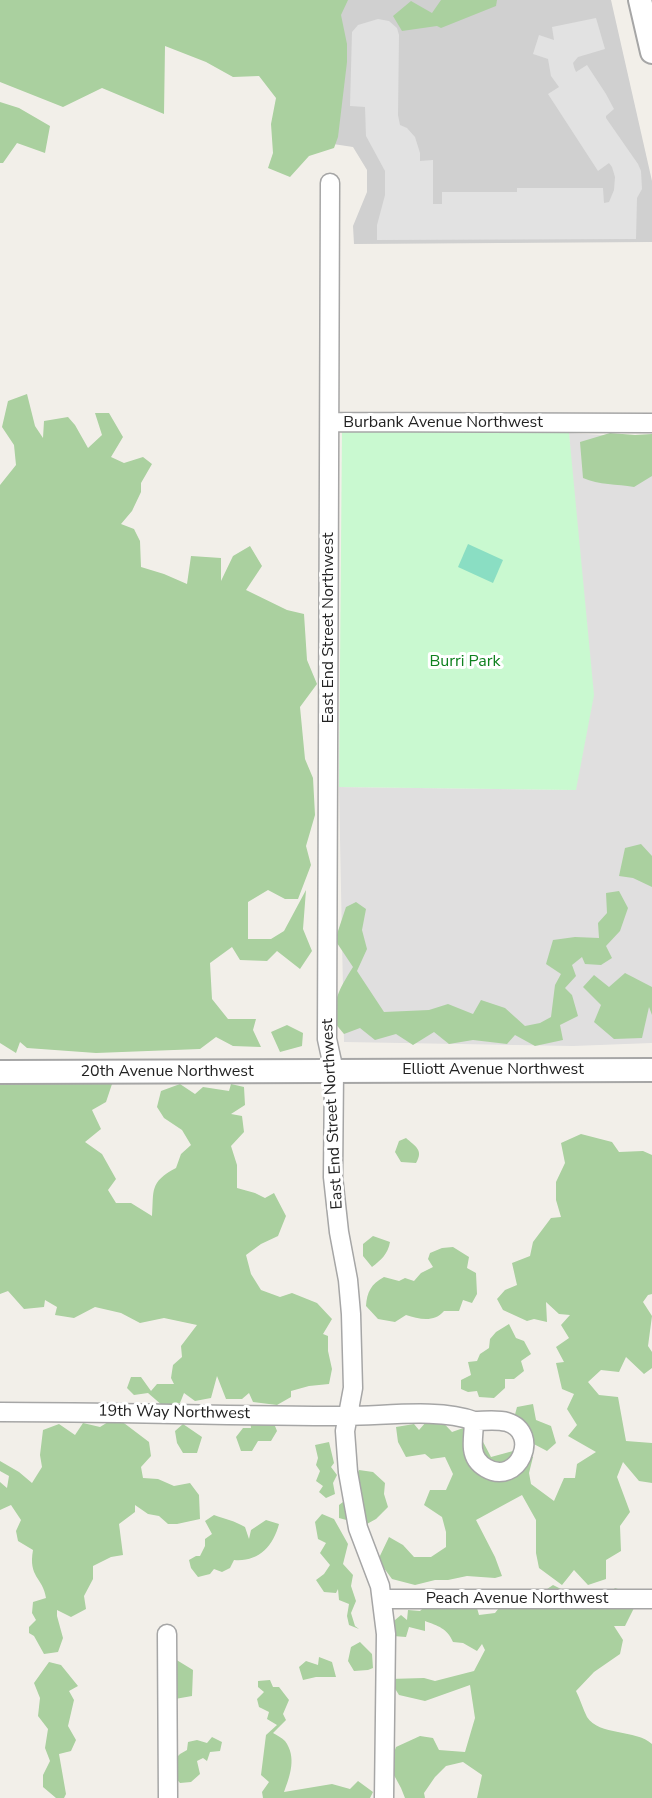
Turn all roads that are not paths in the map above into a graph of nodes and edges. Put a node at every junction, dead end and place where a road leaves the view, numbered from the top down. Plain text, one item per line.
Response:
1 (640, 0) edge
2 (652, 52) edge
3 (330, 183) dead end
4 (330, 422) junction
5 (652, 423) edge
6 (652, 1070) edge
7 (334, 1071) junction
8 (0, 1072) edge
9 (0, 1412) edge
10 (348, 1416) junction
11 (474, 1421) dead end
12 (382, 1599) junction
13 (652, 1599) edge
14 (167, 1634) dead end
15 (168, 1798) edge
16 (384, 1798) edge

1 - 2 street
3 - 4 street, Burbank Avenue Northwest
4 - 5 street, Burbank Avenue Northwest
4 - 7 street, East End Street Northwest
6 - 7 street, Elliott Avenue Northwest
7 - 8 street, 20th Avenue Northwest
7 - 10 street, East End Street Northwest
9 - 10 street, 19th Way Northwest
10 - 11 street, 19th Way Northwest
10 - 12 street, East End Street Northwest
12 - 13 street, Peach Avenue Northwest
12 - 16 street, East End Street Northwest
14 - 15 street

